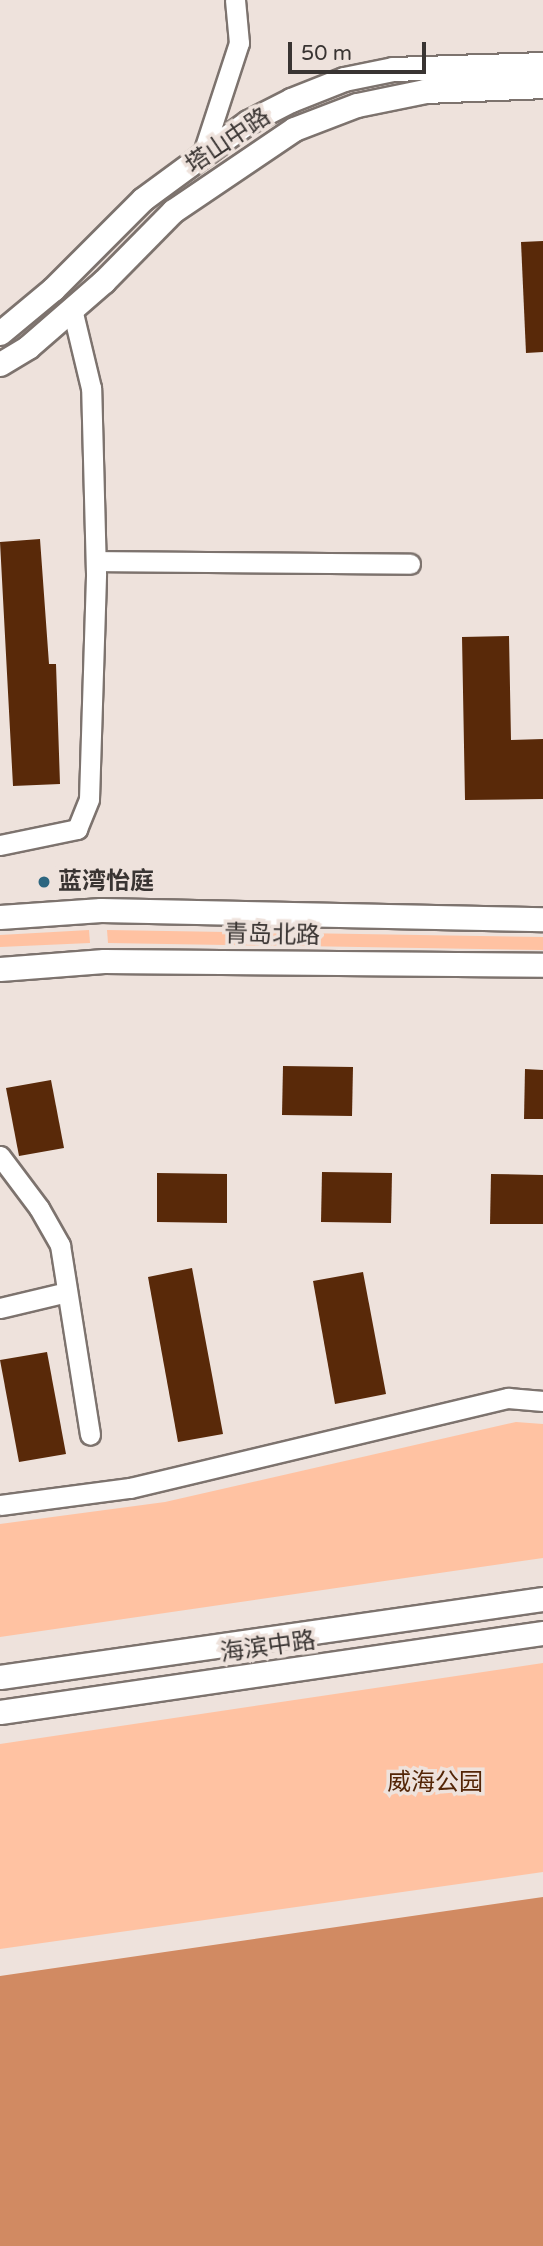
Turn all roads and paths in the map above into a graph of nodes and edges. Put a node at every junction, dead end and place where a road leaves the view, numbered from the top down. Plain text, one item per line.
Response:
1 (235, 0) edge
2 (543, 64) edge
3 (543, 86) edge
4 (202, 156) junction
5 (72, 309) junction
6 (0, 332) edge
7 (0, 364) edge
8 (96, 561) junction
9 (410, 564) dead end
10 (0, 845) edge
11 (0, 917) edge
12 (543, 919) edge
13 (543, 965) edge
14 (0, 969) edge
15 (0, 1156) edge
16 (67, 1292) junction
17 (0, 1308) edge
18 (543, 1401) edge
19 (90, 1435) dead end
20 (0, 1505) edge
21 (543, 1598) edge
22 (543, 1633) edge
23 (0, 1677) edge
24 (0, 1712) edge

1 - 4 street
2 - 4 main road, 塔山中路
3 - 5 main road, 塔山中路
4 - 6 main road, 塔山中路
5 - 7 main road, 塔山中路
5 - 8 street
8 - 9 street
8 - 10 street
11 - 12 main road, 青岛北路
13 - 14 main road, 青岛北路
15 - 16 street
16 - 17 street
16 - 19 street
18 - 20 street
21 - 23 main road, 海滨中路
22 - 24 main road, 海滨中路

